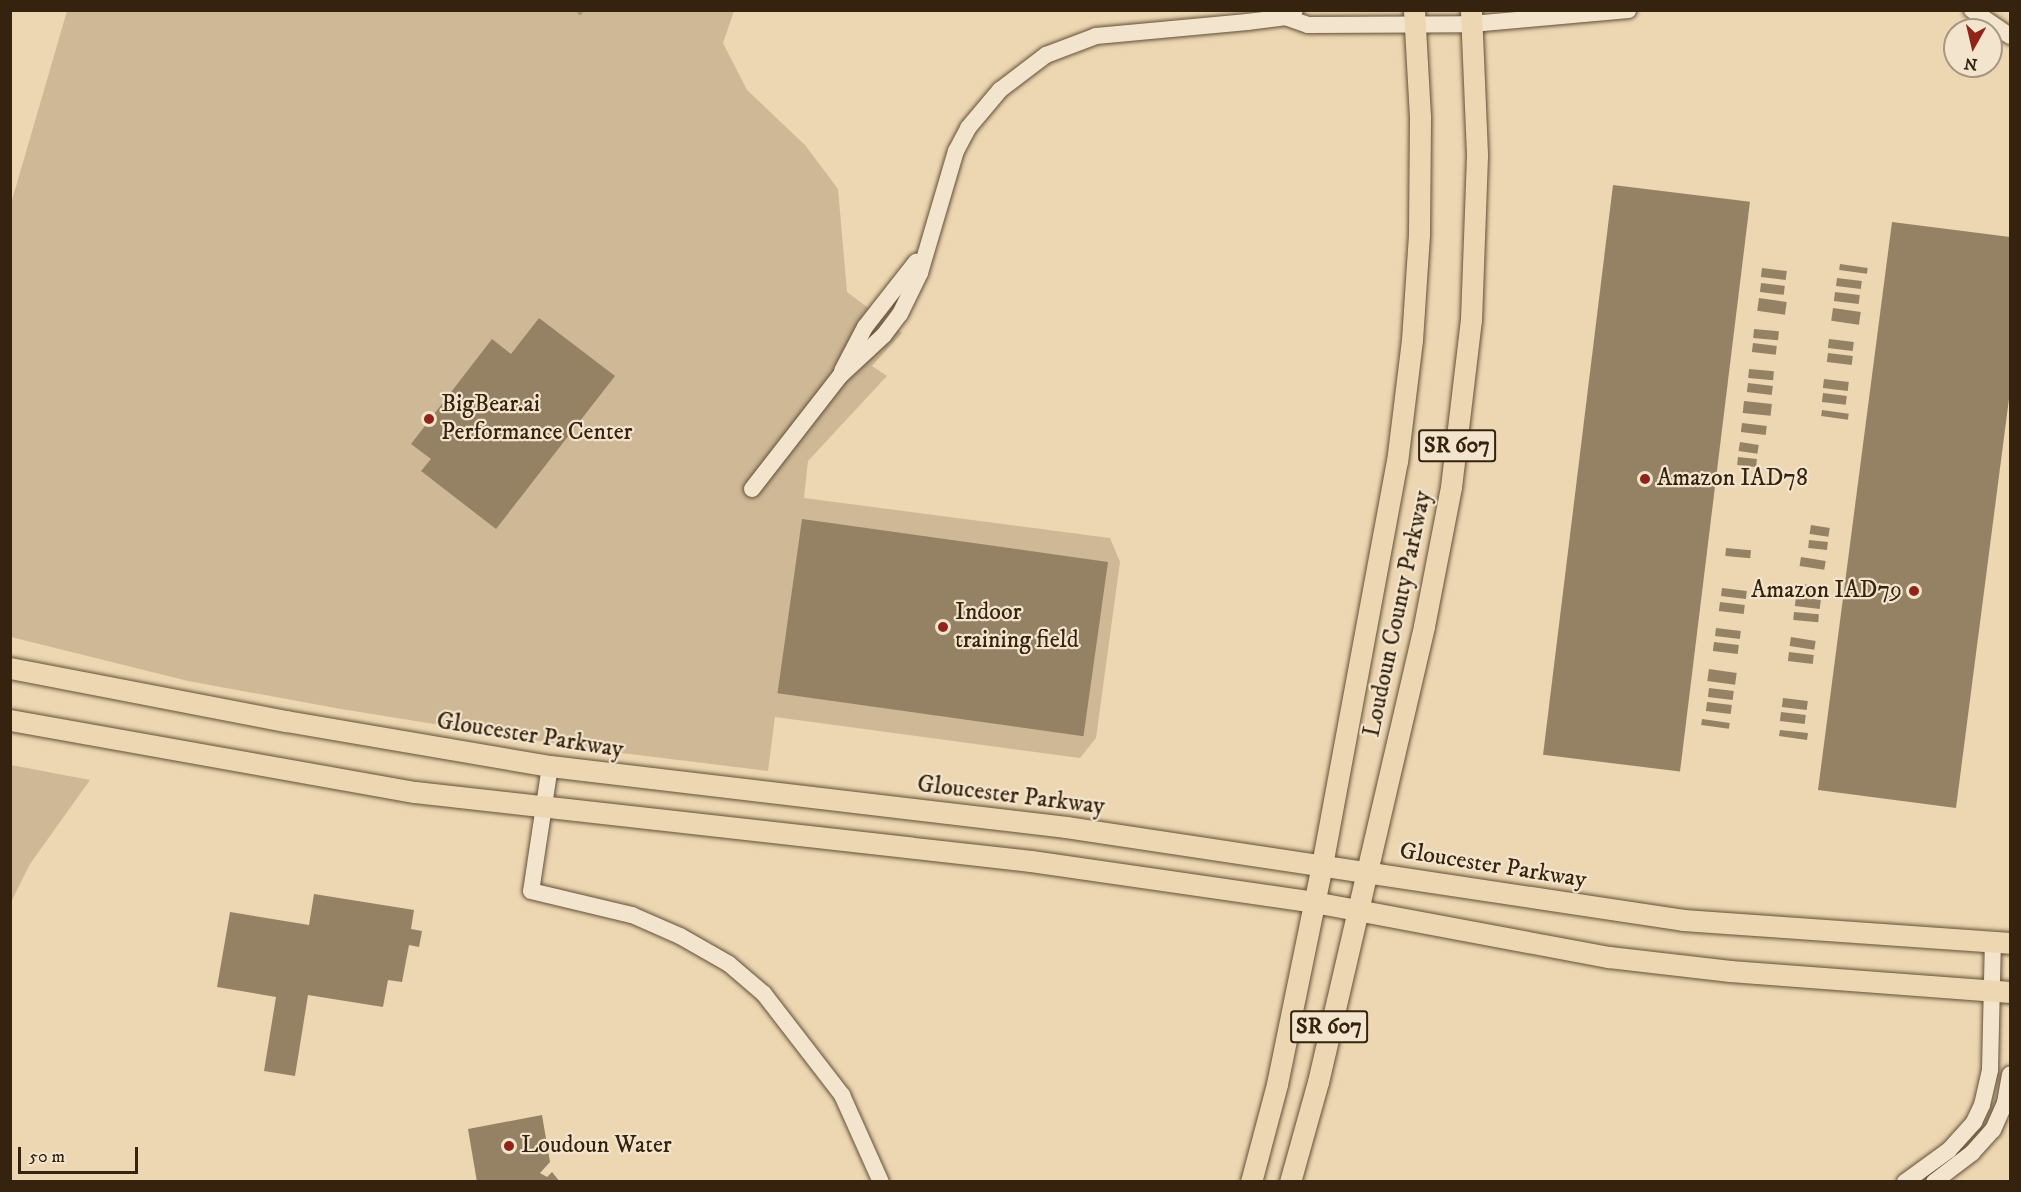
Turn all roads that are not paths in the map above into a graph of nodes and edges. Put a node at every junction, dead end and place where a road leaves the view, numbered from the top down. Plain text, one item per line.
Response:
1 (1629, 10) edge
2 (1972, 10) edge
3 (1290, 14) edge
4 (1414, 17) edge
5 (1472, 17) edge
6 (2010, 36) edge
7 (752, 489) dead end
8 (10, 668) edge
9 (10, 720) edge
10 (550, 766) junction
11 (544, 809) junction
12 (1322, 865) junction
13 (1364, 872) junction
14 (1314, 902) junction
15 (1356, 909) junction
16 (2002, 942) edge
17 (2001, 991) edge
18 (2010, 1074) edge
19 (881, 1182) edge
20 (1251, 1182) edge
21 (1290, 1182) edge
22 (1905, 1182) edge
23 (1934, 1182) edge

1 - 5 street
2 - 6 street
3 - 4 street
3 - 7 street
4 - 5 street
4 - 12 main road, Loudoun County Parkway / SR 607
5 - 13 main road, Loudoun County Parkway / SR 607
8 - 10 main road, Gloucester Parkway
9 - 11 main road
10 - 11 street
10 - 12 main road, Gloucester Parkway
11 - 14 main road
11 - 19 street
12 - 13 main road, Gloucester Parkway
12 - 14 main road, Loudoun County Parkway / SR 607
13 - 15 main road, Loudoun County Parkway / SR 607
13 - 16 main road, Gloucester Parkway
14 - 15 main road
14 - 20 main road, Loudoun County Parkway / SR 607
15 - 17 main road
15 - 21 main road, Loudoun County Parkway / SR 607
16 - 17 street
17 - 22 street
18 - 23 street

